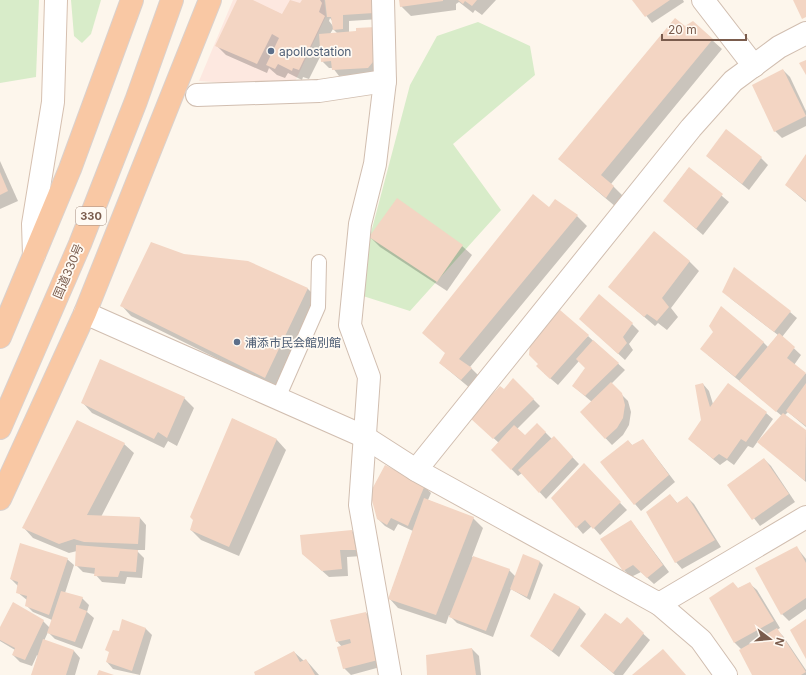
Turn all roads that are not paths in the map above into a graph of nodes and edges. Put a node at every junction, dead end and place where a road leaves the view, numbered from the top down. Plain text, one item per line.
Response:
1 (56, 0) edge
2 (132, 0) edge
3 (172, 0) edge
4 (210, 0) edge
5 (383, 0) edge
6 (703, 0) edge
7 (806, 33) edge
8 (754, 66) junction
9 (385, 80) junction
10 (196, 95) dead end
11 (34, 255) junction
12 (319, 262) dead end
13 (85, 313) junction
14 (0, 337) edge
15 (278, 398) junction
16 (0, 428) edge
17 (363, 436) junction
18 (416, 470) junction
19 (0, 499) edge
20 (806, 517) edge
21 (659, 604) junction
22 (390, 675) edge
23 (726, 675) edge

1 - 11 street
2 - 11 highway
3 - 16 highway, 国道330号 / 330
4 - 13 highway
5 - 9 street
6 - 8 street
7 - 8 street
8 - 18 street
9 - 10 street
9 - 17 street
11 - 14 highway
12 - 15 lane
13 - 15 street
13 - 19 highway
15 - 17 street
17 - 18 street
17 - 22 street
18 - 21 street
20 - 21 street
21 - 23 street

